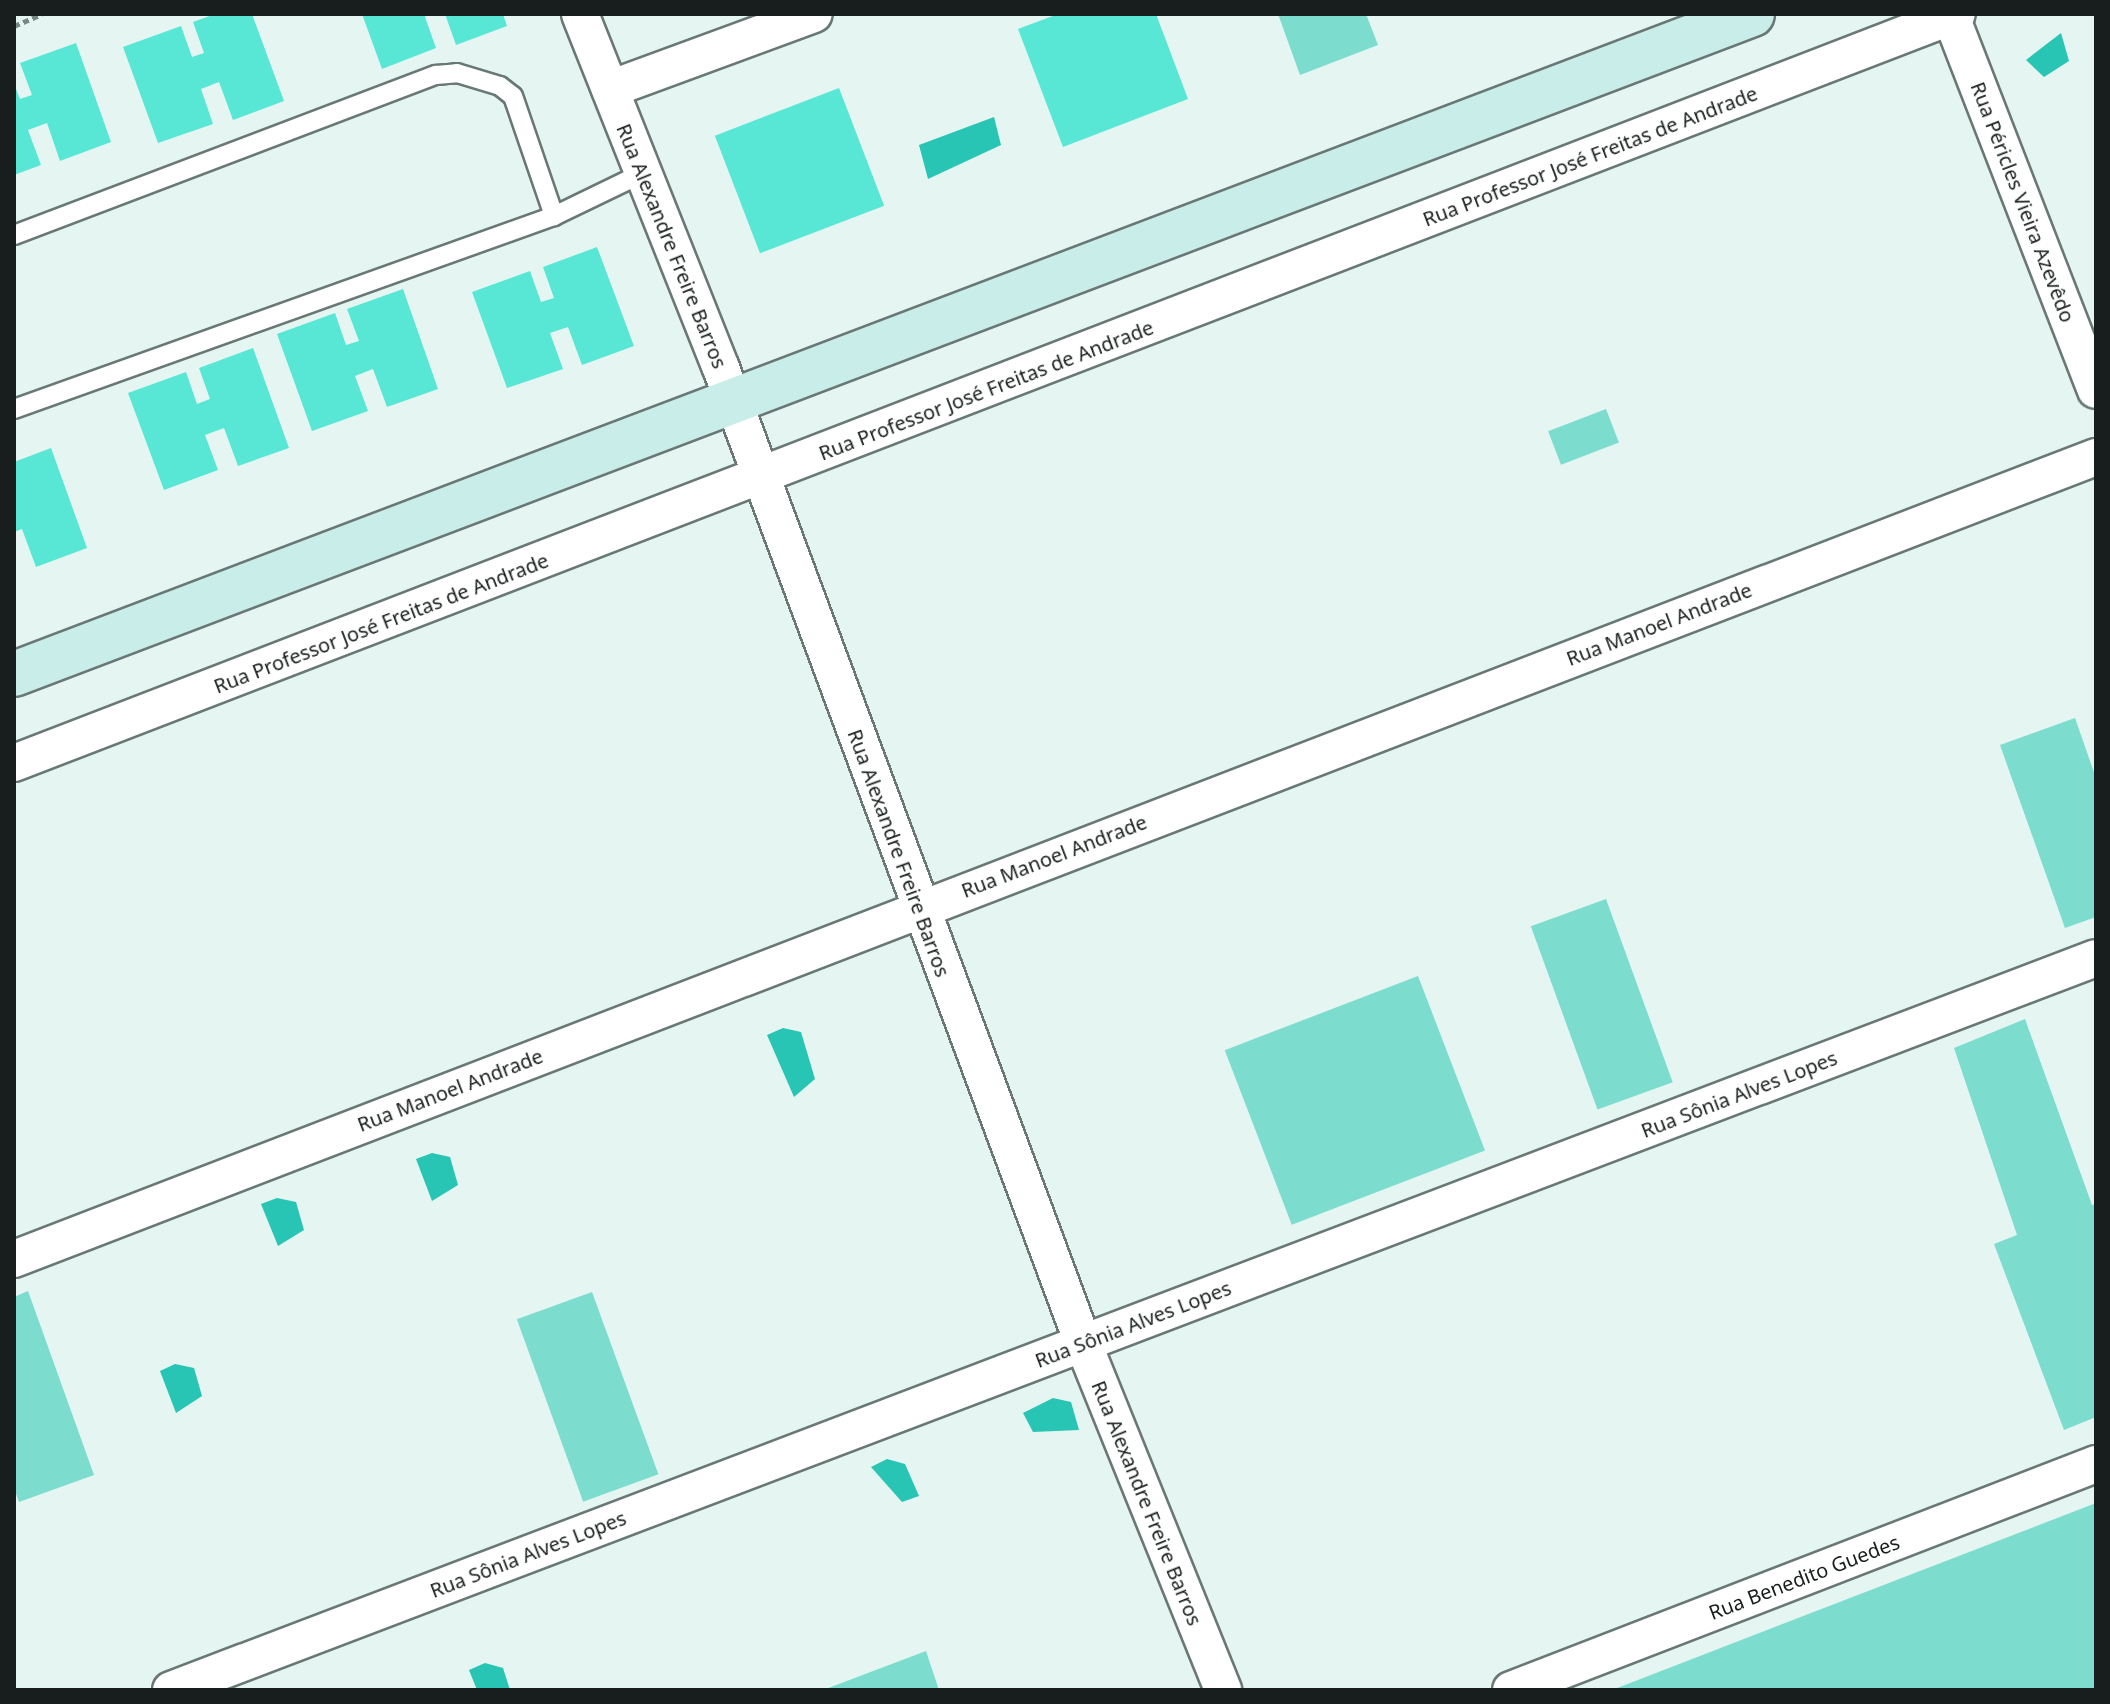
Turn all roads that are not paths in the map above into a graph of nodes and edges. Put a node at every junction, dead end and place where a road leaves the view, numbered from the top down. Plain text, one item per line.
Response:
1 (580, 14) edge
2 (814, 14) edge
3 (1752, 14) edge
4 (1953, 15) edge
5 (610, 89) junction
6 (643, 173) junction
7 (554, 216) junction
8 (14, 235) edge
9 (2096, 390) edge
10 (731, 402) junction
11 (14, 409) edge
12 (2096, 457) edge
13 (762, 477) junction
14 (14, 674) edge
15 (14, 763) edge
16 (918, 908) junction
17 (2096, 958) edge
18 (14, 1259) edge
19 (1083, 1343) junction
20 (2096, 1464) edge
21 (171, 1690) edge
22 (1223, 1690) edge
23 (1511, 1690) edge

1 - 5 street, Rua Alexandre Freire Barros
2 - 5 street
3 - 10 street
4 - 9 street, Rua Péricles Vieira Azevêdo
4 - 13 street, Rua Professor José Freitas de Andrade
5 - 6 street, Rua Alexandre Freire Barros
6 - 7 lane
6 - 10 street, Rua Alexandre Freire Barros
7 - 8 lane
7 - 11 lane
10 - 13 street, Rua Alexandre Freire Barros
10 - 14 street
12 - 16 street, Rua Manoel Andrade
13 - 15 street, Rua Professor José Freitas de Andrade
13 - 16 street, Rua Alexandre Freire Barros
16 - 18 street, Rua Manoel Andrade
16 - 19 street, Rua Alexandre Freire Barros
17 - 19 street, Rua Sônia Alves Lopes
19 - 21 street, Rua Sônia Alves Lopes
19 - 22 street, Rua Alexandre Freire Barros
20 - 23 street, Rua Benedito Guedes

